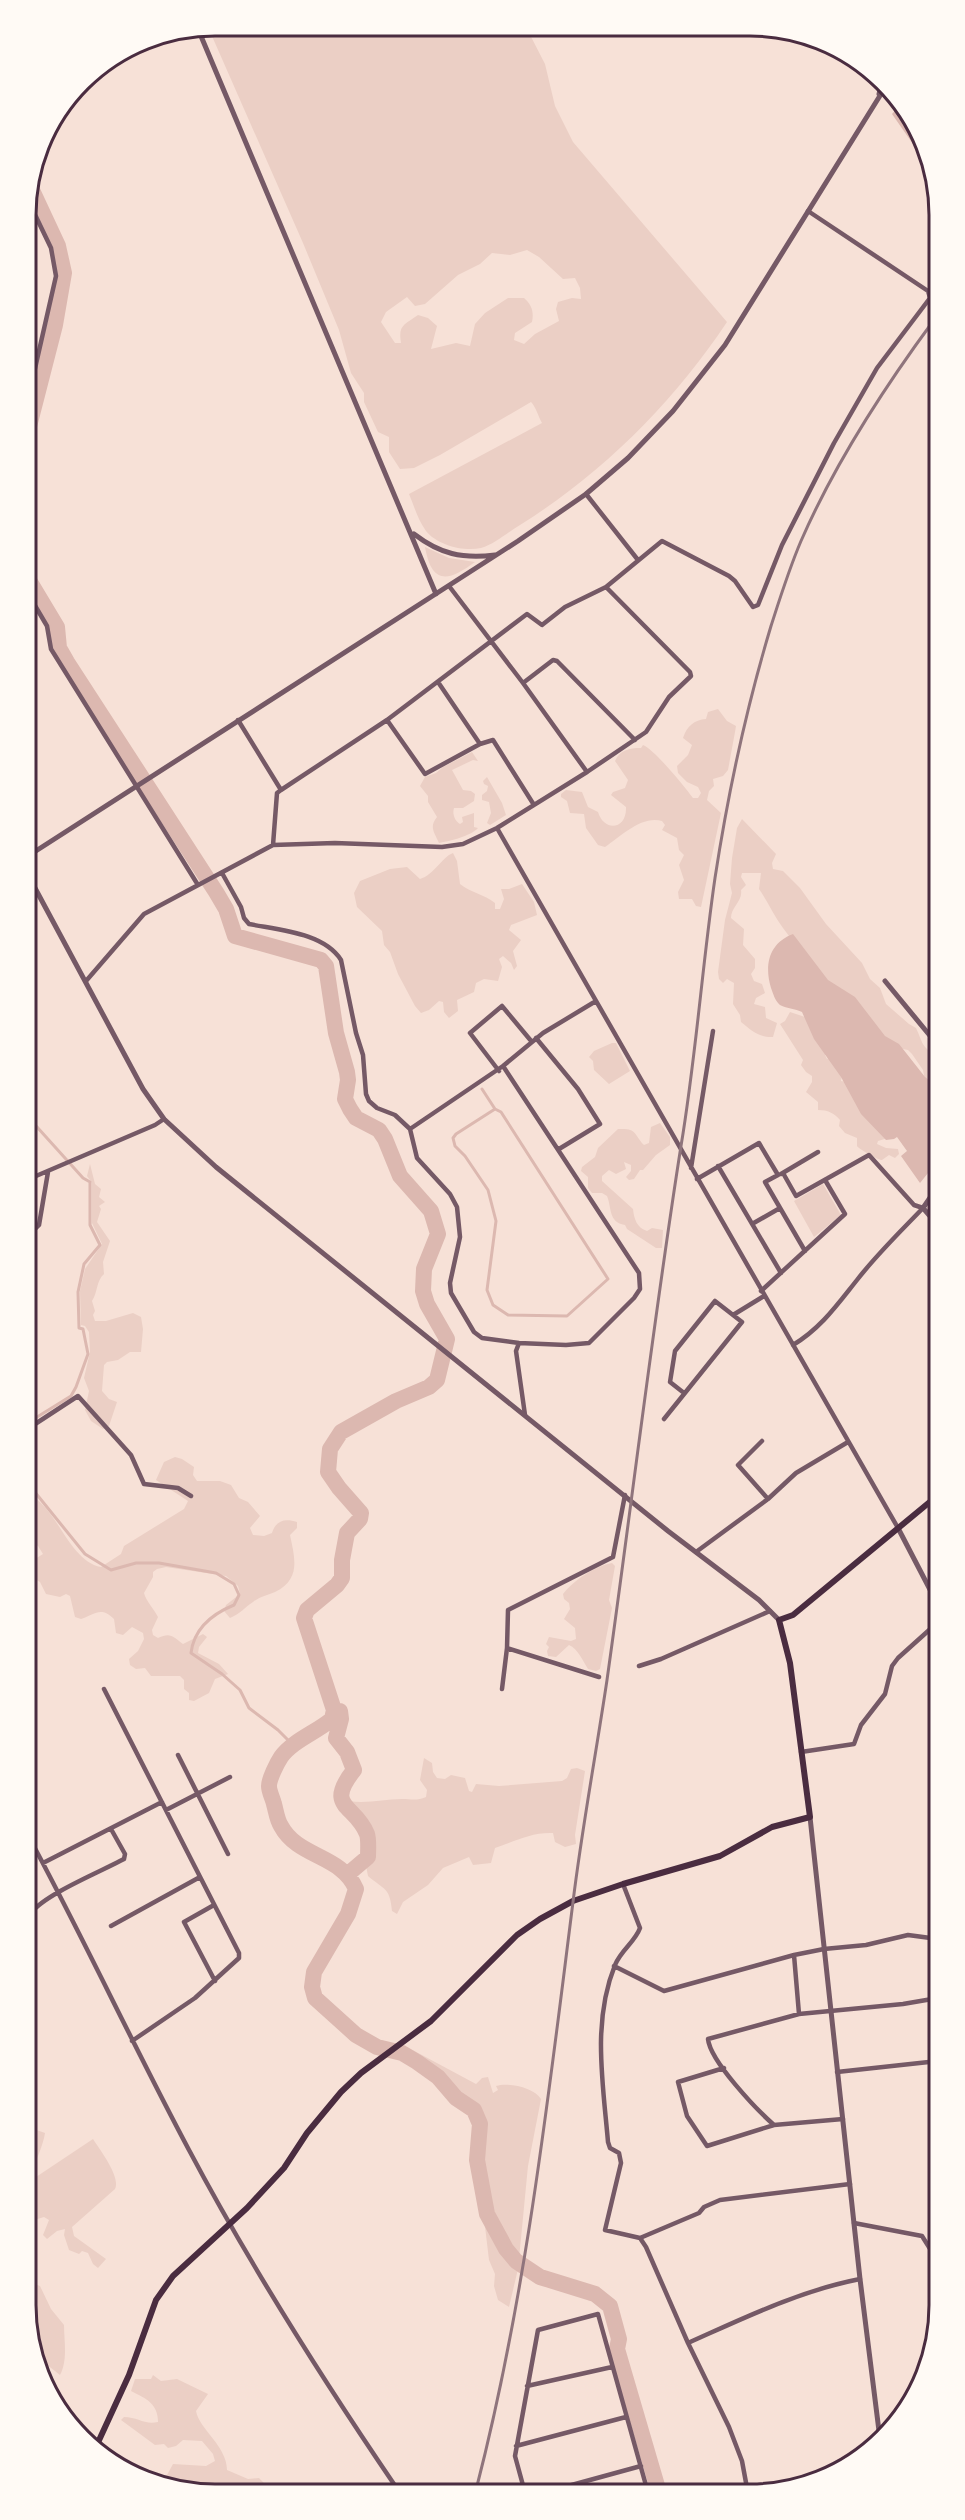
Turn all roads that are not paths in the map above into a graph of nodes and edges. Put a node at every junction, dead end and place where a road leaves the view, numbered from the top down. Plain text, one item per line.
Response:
1 (201, 37) edge
2 (879, 91) edge
3 (882, 94) edge
4 (877, 101) junction
5 (808, 211) junction
6 (36, 217) edge
7 (929, 294) edge
8 (929, 299) edge
9 (36, 367) edge
10 (586, 494) junction
11 (413, 534) junction
12 (496, 555) junction
13 (638, 560) junction
14 (449, 586) junction
15 (606, 586) junction
16 (436, 594) junction
17 (36, 607) edge
18 (491, 642) junction
19 (438, 682) junction
20 (523, 682) junction
21 (238, 720) junction
22 (387, 720) junction
23 (635, 740) junction
24 (480, 744) junction
25 (587, 772) junction
26 (136, 786) junction
27 (281, 790) junction
28 (534, 805) junction
29 (497, 828) junction
30 (273, 845) junction
31 (36, 851) edge
32 (222, 873) junction
33 (198, 885) junction
34 (36, 890) edge
35 (86, 981) junction
36 (885, 981) dead end
37 (596, 1001) junction
38 (713, 1031) dead end
39 (929, 1034) edge
40 (534, 1040) junction
41 (503, 1066) junction
42 (499, 1071) junction
43 (164, 1119) junction
44 (410, 1129) junction
45 (560, 1149) junction
46 (818, 1152) dead end
47 (718, 1166) junction
48 (691, 1168) junction
49 (48, 1172) junction
50 (780, 1174) junction
51 (36, 1176) edge
52 (697, 1179) junction
53 (825, 1180) junction
54 (929, 1199) edge
55 (780, 1208) junction
56 (923, 1208) junction
57 (929, 1215) edge
58 (752, 1224) junction
59 (36, 1228) edge
60 (805, 1251) junction
61 (780, 1274) junction
62 (763, 1294) junction
63 (733, 1315) junction
64 (519, 1343) junction
65 (794, 1345) junction
66 (684, 1394) junction
67 (525, 1415) junction
68 (664, 1419) dead end
69 (36, 1423) edge
70 (762, 1441) dead end
71 (848, 1442) junction
72 (625, 1495) junction
73 (190, 1496) dead end
74 (768, 1499) junction
75 (929, 1503) edge
76 (898, 1528) junction
77 (696, 1552) junction
78 (929, 1588) edge
79 (770, 1611) junction
80 (779, 1620) junction
81 (929, 1630) edge
82 (507, 1648) junction
83 (639, 1666) dead end
84 (599, 1677) dead end
85 (104, 1689) dead end
86 (502, 1689) dead end
87 (801, 1752) junction
88 (178, 1755) dead end
89 (230, 1777) dead end
90 (197, 1793) junction
91 (162, 1802) junction
92 (166, 1810) junction
93 (810, 1817) junction
94 (111, 1829) junction
95 (36, 1850) edge
96 (228, 1854) dead end
97 (43, 1863) junction
98 (200, 1877) junction
99 (623, 1884) junction
100 (58, 1894) junction
101 (214, 1905) junction
102 (36, 1907) edge
103 (111, 1926) dead end
104 (929, 1938) edge
105 (824, 1949) junction
106 (794, 1955) junction
107 (614, 1966) junction
108 (215, 1981) junction
109 (929, 2000) edge
110 (830, 2011) junction
111 (799, 2014) junction
112 (132, 2041) junction
113 (929, 2062) edge
114 (724, 2068) junction
115 (837, 2072) junction
116 (843, 2119) junction
117 (774, 2125) junction
118 (850, 2184) junction
119 (229, 2223) junction
120 (854, 2223) junction
121 (640, 2238) junction
122 (929, 2245) edge
123 (860, 2279) junction
124 (688, 2343) junction
125 (612, 2367) junction
126 (527, 2386) junction
127 (626, 2417) junction
128 (879, 2430) edge
129 (99, 2441) edge
130 (516, 2446) junction
131 (641, 2466) junction
132 (394, 2484) edge
133 (523, 2484) edge
134 (574, 2484) edge
135 (646, 2484) edge
136 (746, 2484) edge

1 - 11 street
2 - 4 street
3 - 4 street
4 - 5 street
5 - 7 street
5 - 10 street
6 - 9 street
8 - 13 street
10 - 12 street
10 - 13 street
11 - 12 street
11 - 16 street
12 - 14 street
13 - 15 street
14 - 16 street
14 - 18 street
15 - 18 street
15 - 23 street
16 - 21 street
17 - 26 street
18 - 19 street
18 - 20 street
19 - 22 street
19 - 24 street
20 - 23 street
20 - 25 street
21 - 26 street
21 - 27 street
22 - 24 street
22 - 27 street
23 - 25 street
24 - 28 street
25 - 28 street
26 - 31 street
26 - 33 street
27 - 30 street
28 - 29 street
29 - 30 street
29 - 37 street
30 - 32 street
32 - 33 street
32 - 44 street
33 - 35 street
34 - 35 street
35 - 43 street
36 - 39 street
37 - 40 street
37 - 48 street
38 - 48 street
40 - 41 street
40 - 42 street
40 - 45 street
41 - 42 street
41 - 45 street
42 - 44 street
43 - 49 street
43 - 67 street
44 - 64 street
45 - 64 street
46 - 50 street
47 - 50 street
47 - 52 street
47 - 58 street
48 - 52 street
49 - 51 street
49 - 59 street
50 - 53 street
50 - 55 street
52 - 62 street
53 - 56 street
53 - 60 street
54 - 56 street
55 - 58 street
55 - 60 street
56 - 57 street
56 - 65 street
58 - 61 street
60 - 61 street
61 - 62 street
62 - 63 street
62 - 65 street
63 - 66 street
63 - 66 street
64 - 67 street
65 - 71 street
66 - 68 street
67 - 72 street
69 - 73 street
70 - 74 street
71 - 74 street
71 - 76 street
72 - 77 street
72 - 82 street
74 - 77 street
75 - 76 main road
76 - 78 street
76 - 80 main road
77 - 79 street
79 - 80 street
79 - 83 street
80 - 87 main road
81 - 87 street
82 - 84 street
82 - 86 street
85 - 91 street
87 - 93 main road
88 - 90 street
89 - 90 street
90 - 92 street
90 - 96 street
91 - 92 street
91 - 94 street
92 - 98 street
93 - 99 main road
93 - 105 street
94 - 97 street
94 - 100 street
95 - 97 street
97 - 100 street
98 - 101 street
98 - 103 street
99 - 107 street
99 - 119 main road
100 - 102 street
100 - 112 street
101 - 108 street
101 - 108 street
104 - 105 street
105 - 106 street
105 - 110 street
106 - 107 street
106 - 111 street
107 - 121 street
108 - 112 street
109 - 110 street
110 - 111 street
110 - 115 street
111 - 114 street
112 - 119 street
113 - 115 street
114 - 117 street
114 - 117 street
115 - 116 street
116 - 117 street
116 - 118 street
118 - 120 street
118 - 121 street
119 - 129 main road
119 - 132 street
120 - 122 street
120 - 123 street
121 - 124 street
123 - 124 street
123 - 128 street
124 - 136 street
125 - 126 street
125 - 126 street
125 - 127 street
126 - 130 street
127 - 130 street
127 - 131 street
130 - 133 street
131 - 134 street
131 - 135 street

